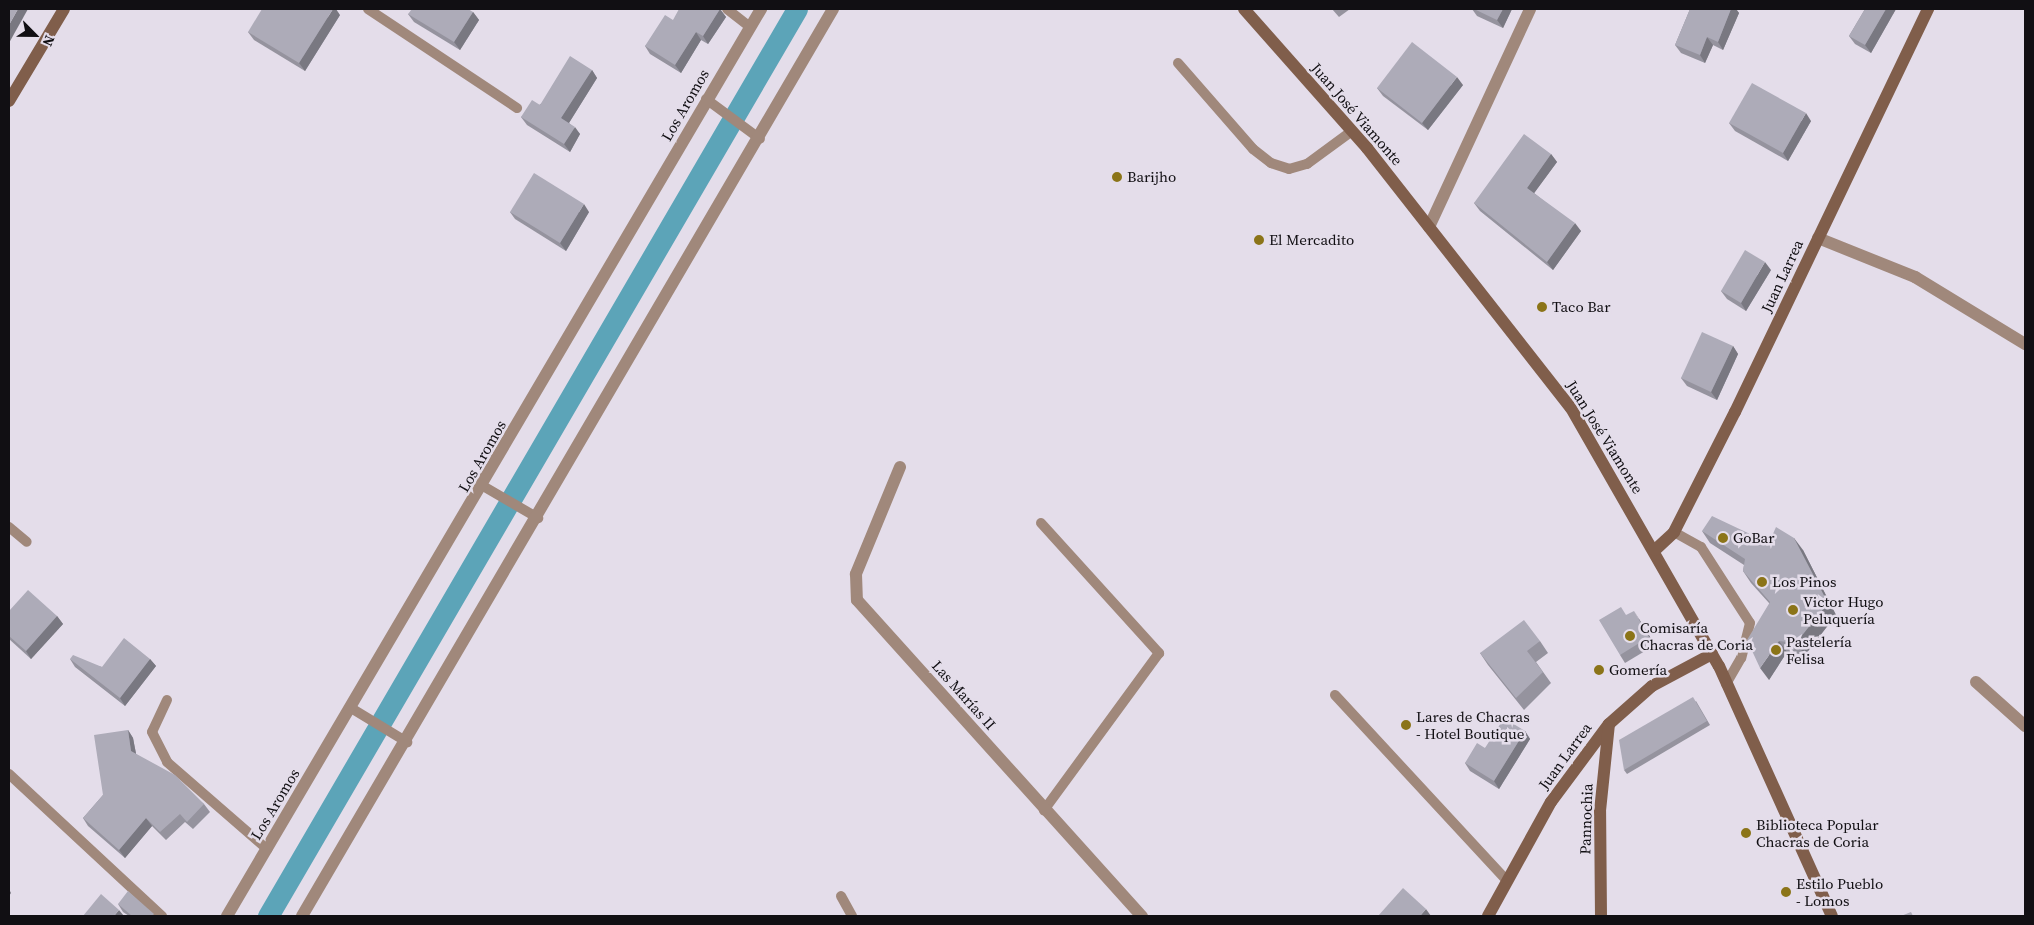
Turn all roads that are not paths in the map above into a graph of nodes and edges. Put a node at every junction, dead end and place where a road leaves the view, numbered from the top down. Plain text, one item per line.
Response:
1 (64, 9) edge
2 (368, 9) edge
3 (726, 9) edge
4 (761, 9) edge
5 (833, 9) edge
6 (1244, 9) edge
7 (1530, 9) edge
8 (1928, 9) edge
9 (750, 26) junction
10 (1178, 64) dead end
11 (706, 99) junction
12 (9, 101) edge
13 (517, 108) dead end
14 (1352, 131) junction
15 (760, 139) junction
16 (1429, 227) junction
17 (1818, 238) junction
18 (2025, 344) edge
19 (900, 467) dead end
20 (483, 486) junction
21 (538, 518) junction
22 (1041, 523) dead end
23 (9, 527) edge
24 (1674, 532) junction
25 (27, 542) dead end
26 (1655, 550) junction
27 (1712, 654) junction
28 (1976, 682) dead end
29 (1726, 684) junction
30 (1335, 695) dead end
31 (167, 700) dead end
32 (351, 708) junction
33 (1609, 724) junction
34 (2025, 726) edge
35 (407, 742) junction
36 (9, 774) edge
37 (1044, 810) junction
38 (268, 849) junction
39 (1507, 881) junction
40 (841, 896) dead end
41 (162, 916) edge
42 (226, 916) edge
43 (302, 916) edge
44 (852, 916) edge
45 (1142, 916) edge
46 (1488, 916) edge
47 (1601, 916) edge
48 (1832, 916) edge

1 - 12 main road
2 - 13 lane
3 - 9 lane
4 - 9 street, Los Aromos
5 - 15 street
6 - 14 main road, Juan José Viamonte
7 - 16 street
8 - 17 main road, Juan Larrea
9 - 11 street, Los Aromos
10 - 14 lane
11 - 15 lane
11 - 20 street, Los Aromos
14 - 16 main road, Juan José Viamonte
15 - 21 street
16 - 26 main road, Juan José Viamonte
17 - 18 street
17 - 24 main road, Juan Larrea
19 - 37 street, Las Marías II
20 - 21 lane
20 - 32 street, Los Aromos
21 - 35 street
22 - 37 lane
23 - 25 lane
24 - 26 main road, Juan Larrea
24 - 29 lane
26 - 27 main road, Juan José Viamonte
27 - 29 main road, Juan José Viamonte
27 - 33 main road, Juan Larrea
28 - 34 street
29 - 48 main road, Juan José Viamonte
30 - 39 lane
31 - 38 lane
32 - 35 lane
32 - 38 street, Los Aromos
33 - 39 main road, Juan Larrea
33 - 47 main road, Pannochia
35 - 43 street
36 - 41 lane
37 - 45 street, Las Marías II
38 - 42 street, Los Aromos
39 - 46 main road, Juan Larrea
40 - 44 lane

